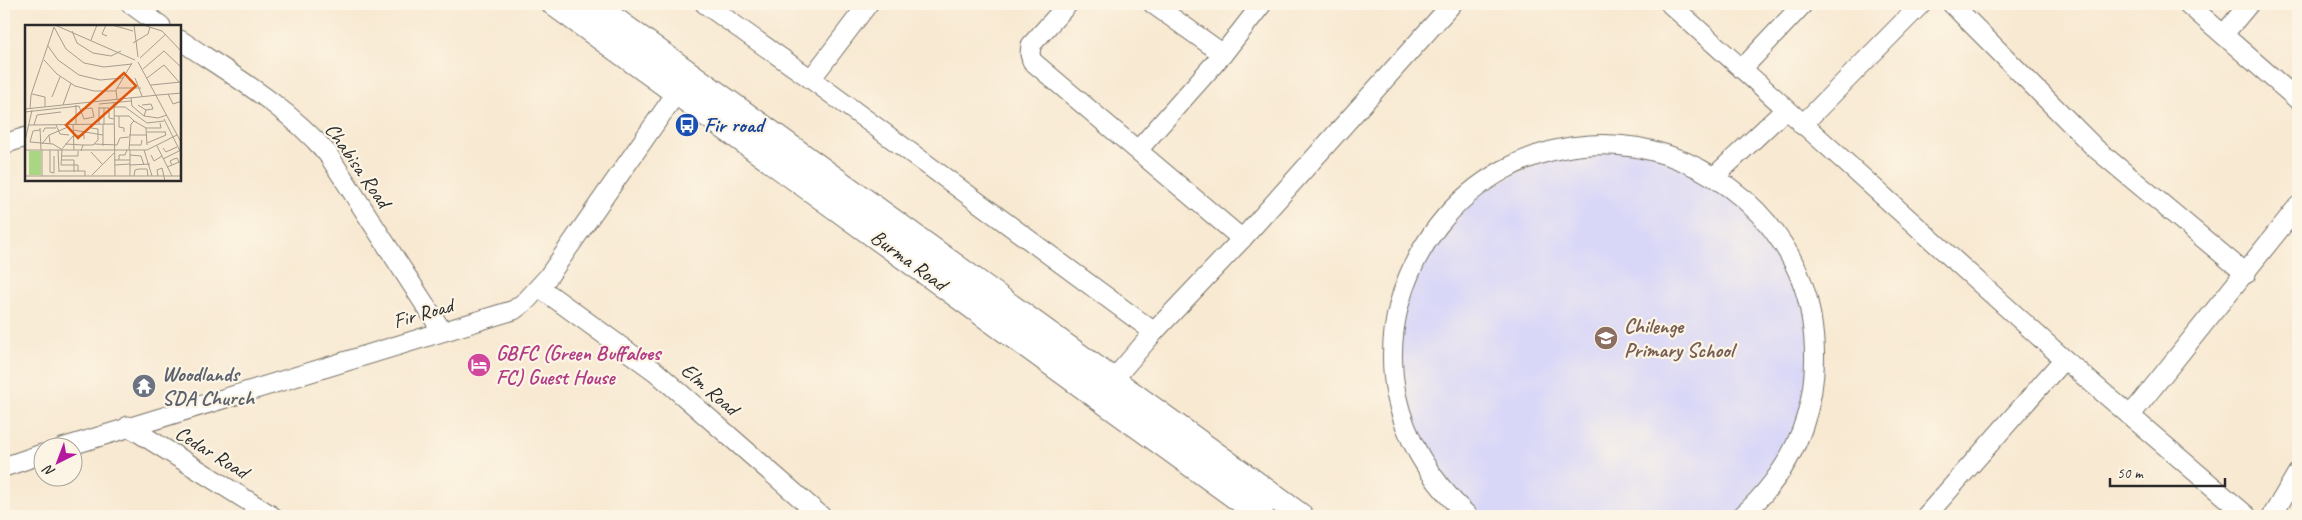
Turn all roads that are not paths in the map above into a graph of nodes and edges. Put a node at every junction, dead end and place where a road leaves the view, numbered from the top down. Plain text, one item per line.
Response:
1 (131, 4) edge
2 (554, 4) edge
3 (593, 4) edge
4 (705, 4) edge
5 (868, 4) edge
6 (1068, 4) edge
7 (1153, 4) edge
8 (1262, 4) edge
9 (1452, 4) edge
10 (1670, 4) edge
11 (1803, 4) edge
12 (1921, 4) edge
13 (1952, 4) edge
14 (2188, 4) edge
15 (2249, 4) edge
16 (160, 25) edge
17 (2224, 34) junction
18 (181, 41) edge
19 (1223, 54) junction
20 (1742, 69) junction
21 (810, 79) junction
22 (684, 82) junction
23 (2298, 100) edge
24 (1786, 110) junction
25 (1802, 125) junction
26 (25, 137) edge
27 (4, 144) edge
28 (1138, 150) junction
29 (1715, 176) junction
30 (2298, 206) edge
31 (1242, 239) junction
32 (2246, 274) junction
33 (539, 287) junction
34 (442, 331) junction
35 (1154, 332) junction
36 (2064, 359) junction
37 (1113, 380) junction
38 (2130, 416) junction
39 (128, 426) junction
40 (82, 441) edge
41 (32, 457) edge
42 (4, 467) edge
43 (2298, 472) edge
44 (272, 516) edge
45 (821, 516) edge
46 (1262, 516) edge
47 (1301, 516) edge
48 (1468, 516) edge
49 (1742, 516) edge
50 (1926, 516) edge
51 (2247, 516) edge
52 (2272, 516) edge

1 - 16 street
2 - 22 main road, Burma Road
3 - 22 main road, Burma Road
4 - 21 street
5 - 21 street
6 - 28 street
7 - 19 street
8 - 19 street
9 - 31 street
10 - 20 street
11 - 20 street
12 - 25 street
13 - 32 street
14 - 17 street
15 - 17 street
17 - 23 street
18 - 34 street, Chabisa Road
19 - 28 street
20 - 24 street
21 - 35 street
22 - 33 street, Fir Road
22 - 37 main road, Burma Road
22 - 46 main road, Burma Road
24 - 25 street
24 - 29 street
25 - 36 street
26 - 27 street
28 - 31 street
29 - 48 street
29 - 49 street
30 - 32 street
31 - 35 street
32 - 38 street
33 - 34 street, Fir Road
33 - 45 street, Elm Road
34 - 39 street, Fir Road
35 - 37 street
36 - 38 street
36 - 50 street
37 - 47 main road, Burma Road
38 - 51 street
39 - 40 street, Fir Road
39 - 44 street, Cedar Road
41 - 42 street
43 - 52 street

